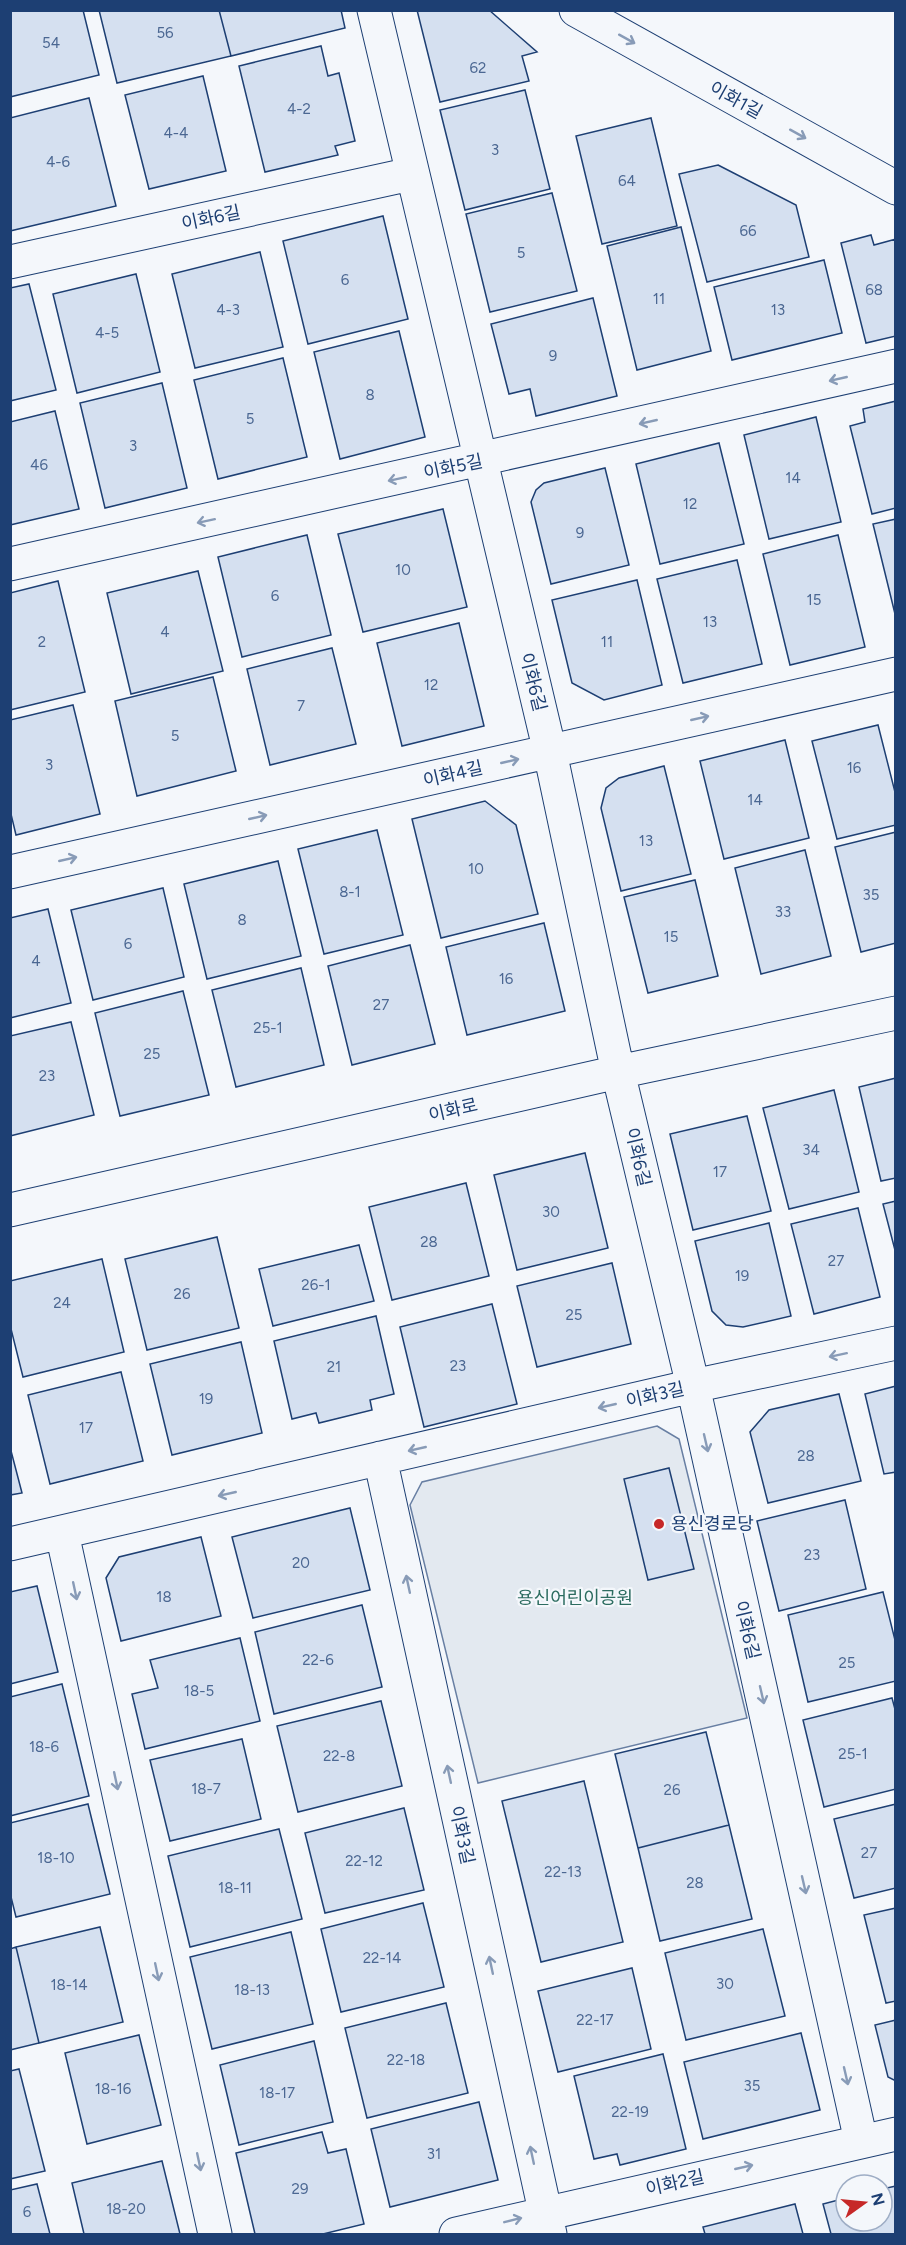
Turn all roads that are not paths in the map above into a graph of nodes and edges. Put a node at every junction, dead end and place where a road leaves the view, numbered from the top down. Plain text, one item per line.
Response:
1 (374, 10) edge
2 (576, 10) edge
3 (411, 174) junction
4 (896, 188) edge
5 (10, 262) edge
6 (896, 366) edge
7 (479, 461) junction
8 (10, 564) edge
9 (896, 674) edge
10 (550, 752) junction
11 (10, 872) edge
12 (896, 1014) edge
13 (618, 1072) junction
14 (10, 1210) edge
15 (896, 1342) edge
16 (693, 1386) junction
17 (380, 1458) junction
18 (62, 1533) junction
19 (10, 1544) edge
20 (896, 2134) edge
21 (861, 2141) junction
22 (547, 2224) edge
23 (215, 2235) edge
24 (456, 2235) edge

1 - 3 street, 이화6길
2 -> 4 street, 이화1길
3 - 5 street, 이화6길
3 - 7 street, 이화6길
6 -> 7 street, 이화5길
7 -> 8 street, 이화5길
7 - 10 street, 이화6길
10 -> 9 street, 이화4길
11 -> 10 street, 이화4길
10 - 13 street, 이화6길
12 - 13 street, 이화로
13 - 14 street, 이화로
13 - 16 street, 이화6길
15 -> 16 street, 이화3길
16 -> 17 street, 이화3길
16 -> 21 street, 이화6길
17 -> 18 street, 이화3길
22 -> 17 street, 이화3길
18 - 19 street, 이화3길
18 -> 23 street
20 - 21 street, 이화2길
22 -> 21 street, 이화2길
24 -> 22 street, 이화2길

